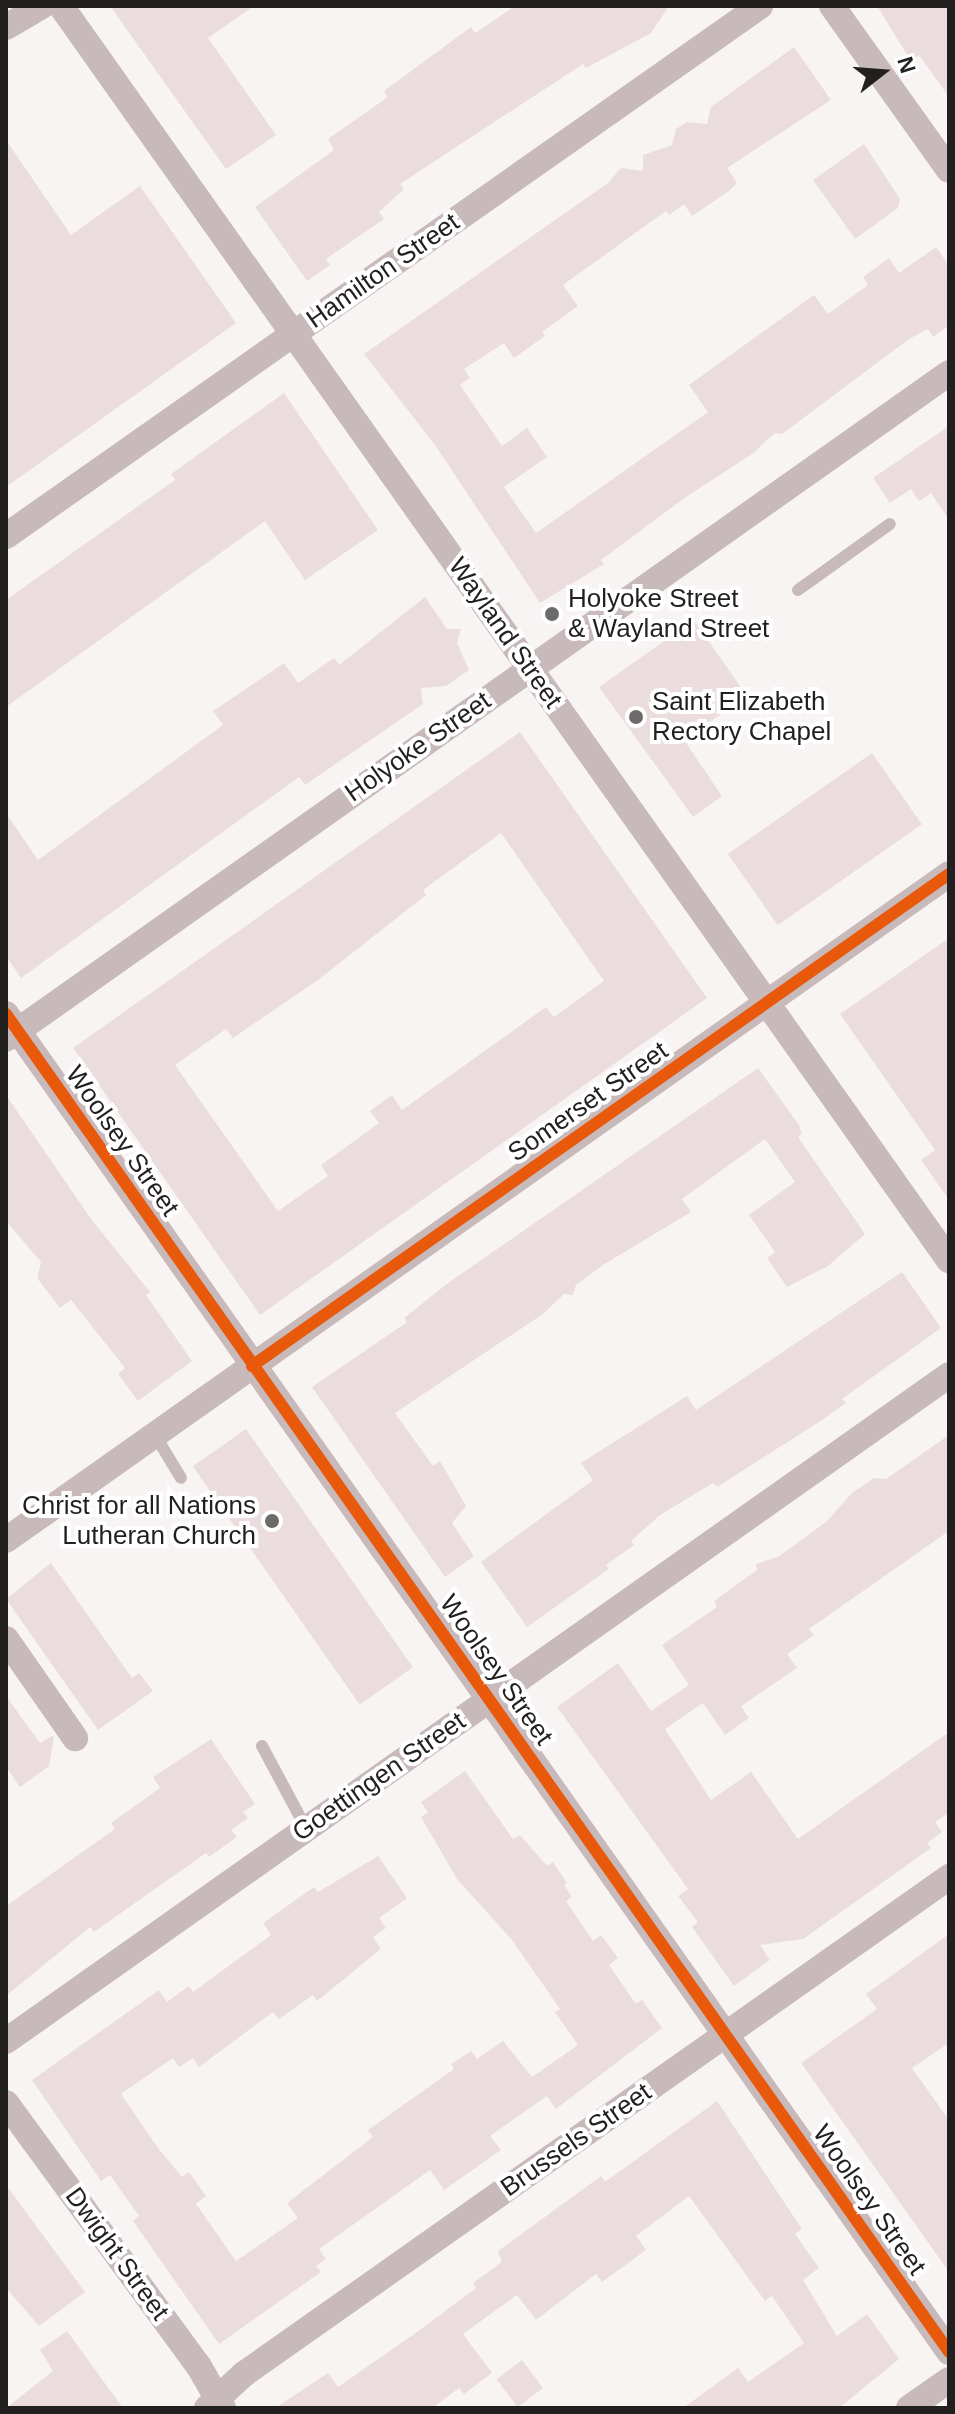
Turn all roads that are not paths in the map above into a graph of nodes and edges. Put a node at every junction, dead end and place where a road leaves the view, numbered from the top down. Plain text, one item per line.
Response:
1 (42, 6) edge
2 (61, 6) edge
3 (760, 6) edge
4 (832, 6) edge
5 (6, 27) edge
6 (949, 170) edge
7 (293, 334) junction
8 (949, 373) edge
9 (890, 524) dead end
10 (6, 536) edge
11 (798, 590) dead end
12 (530, 668) junction
13 (949, 874) edge
14 (767, 1003) junction
15 (10, 1028) edge
16 (949, 1260) edge
17 (252, 1366) junction
18 (949, 1375) edge
19 (155, 1435) junction
20 (181, 1478) dead end
21 (6, 1540) edge
22 (6, 1639) edge
23 (490, 1699) junction
24 (75, 1738) dead end
25 (262, 1746) dead end
26 (306, 1828) junction
27 (949, 1877) edge
28 (726, 2035) junction
29 (6, 2041) edge
30 (6, 2103) edge
31 (949, 2352) edge
32 (949, 2380) edge
33 (216, 2405) edge
34 (909, 2408) edge

1 - 5 street
2 - 7 street, Wayland Street
3 - 7 street, Hamilton Street
4 - 6 street
7 - 10 street, Hamilton Street
7 - 12 street, Wayland Street
8 - 12 street, Holyoke Street
9 - 11 lane
12 - 14 street, Wayland Street
12 - 15 street, Holyoke Street
13 - 14 street, Somerset Street
14 - 16 street, Wayland Street
14 - 17 street, Somerset Street
15 - 17 street, Woolsey Street
17 - 19 street, Somerset Street
17 - 23 street, Woolsey Street
18 - 23 street, Goettingen Street
19 - 20 lane
19 - 21 street, Somerset Street
22 - 24 street
23 - 26 street, Goettingen Street
23 - 28 street, Woolsey Street
25 - 26 lane
26 - 29 street, Goettingen Street
27 - 28 street, Brussels Street
28 - 31 street, Woolsey Street
28 - 33 street, Brussels Street
30 - 33 street, Dwight Street
32 - 34 street

